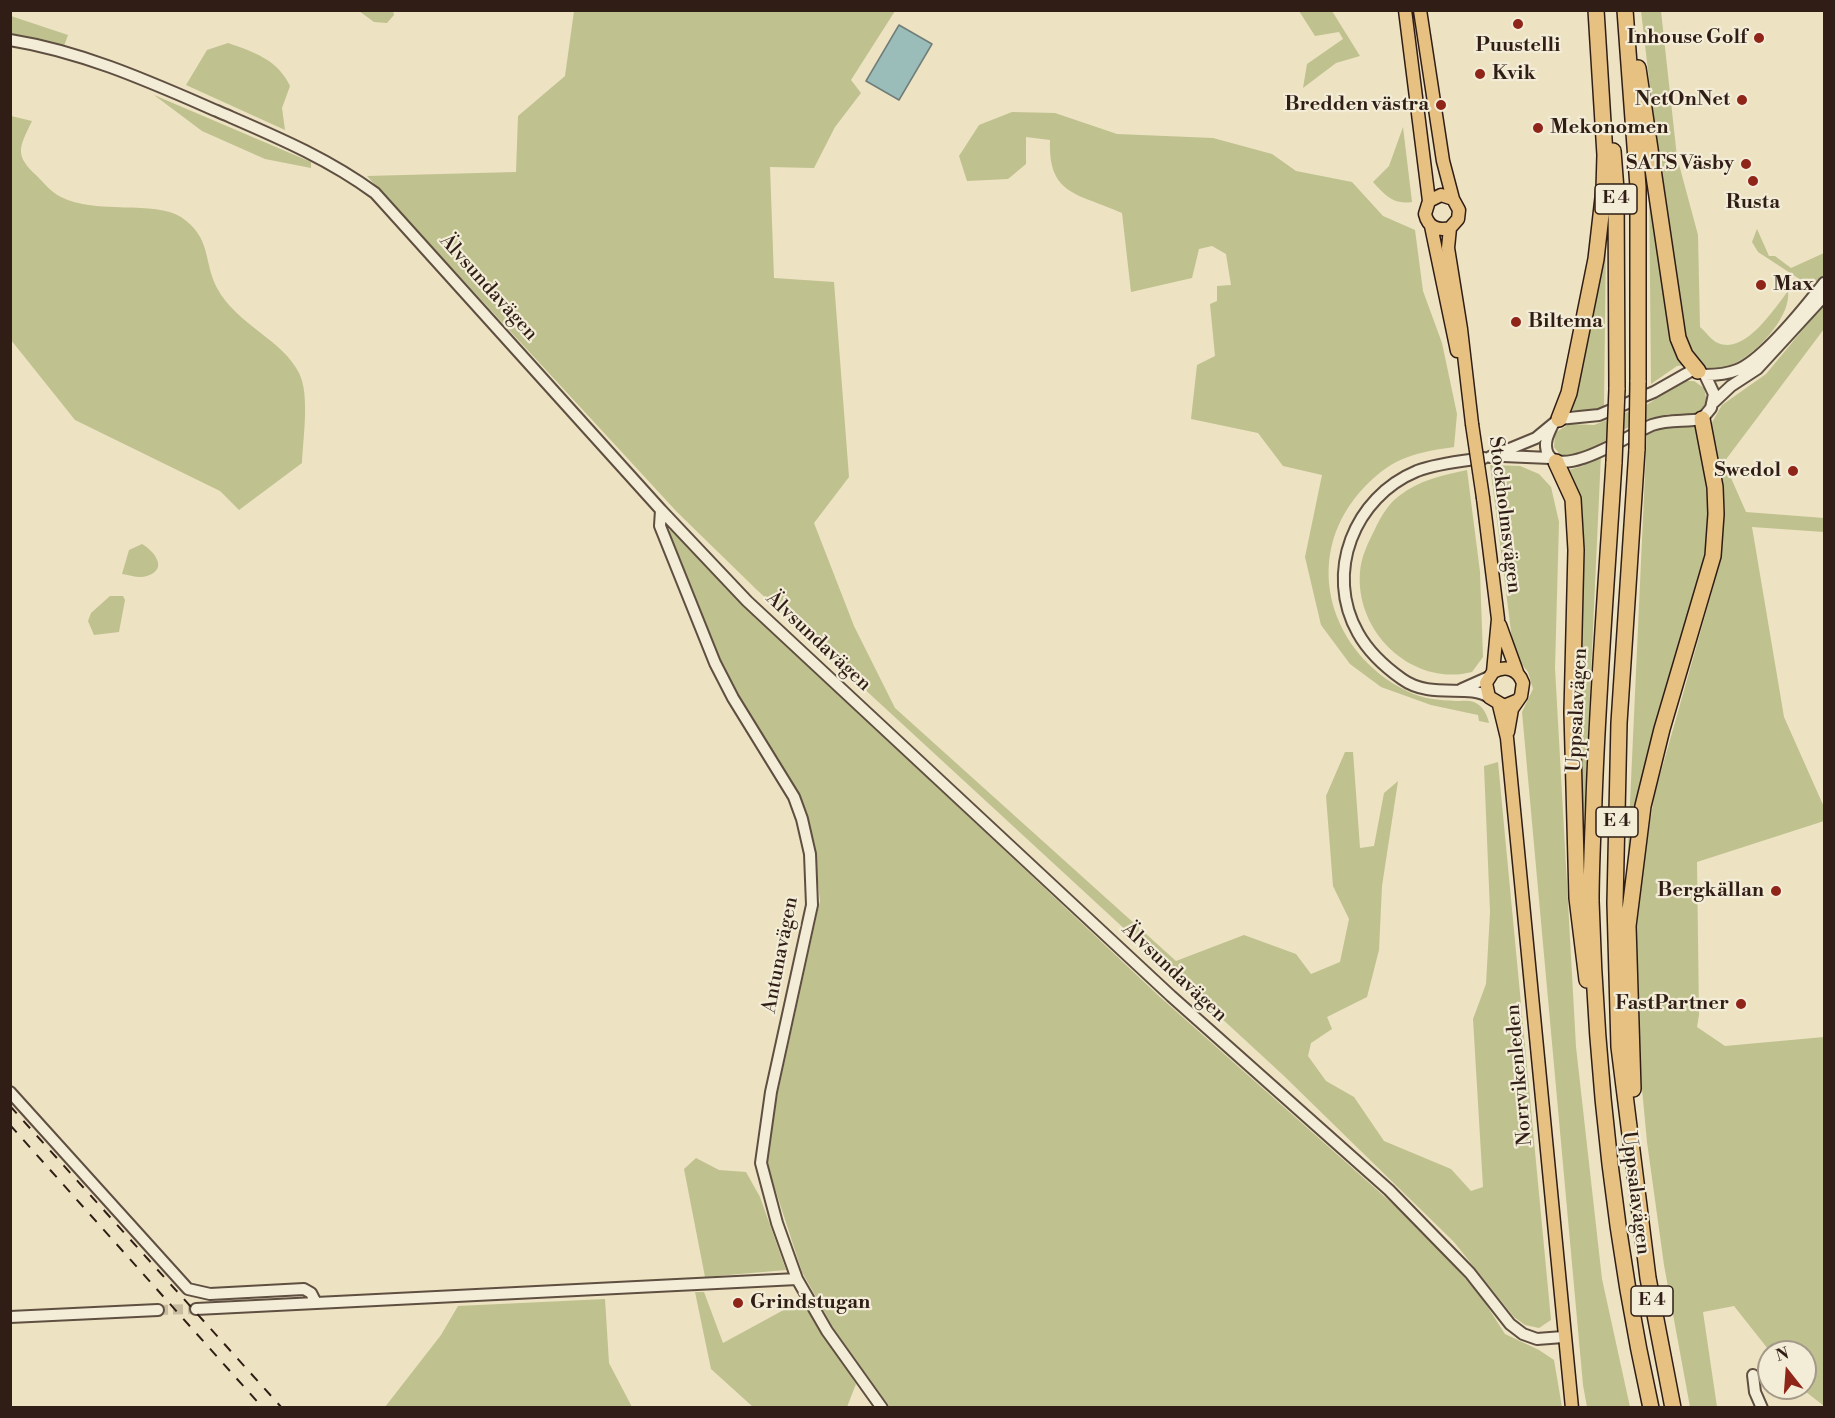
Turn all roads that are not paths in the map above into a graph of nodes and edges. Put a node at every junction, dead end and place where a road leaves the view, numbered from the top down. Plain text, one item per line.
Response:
1 (1405, 10) edge
2 (1420, 10) edge
3 (1596, 10) edge
4 (1602, 10) edge
5 (1625, 10) edge
6 (1630, 10) edge
7 (10, 40) edge
8 (1453, 199) junction
9 (1429, 201) junction
10 (1431, 226) junction
11 (1450, 228) junction
12 (1824, 283) edge
13 (1824, 296) edge
14 (1701, 373) junction
15 (1714, 402) junction
16 (1702, 419) junction
17 (1472, 420) junction
18 (1556, 422) junction
19 (1490, 457) junction
20 (1553, 460) junction
21 (661, 510) junction
22 (1498, 619) junction
23 (1516, 672) junction
24 (1491, 675) junction
25 (1453, 693) junction
26 (1494, 701) junction
27 (1516, 701) junction
28 (1507, 738) junction
29 (10, 1092) edge
30 (1604, 1108) junction
31 (1637, 1194) junction
32 (797, 1279) junction
33 (316, 1303) junction
34 (196, 1309) tunnel mouth
35 (158, 1310) tunnel mouth
36 (10, 1317) edge
37 (1563, 1337) junction
38 (1753, 1375) dead end
39 (882, 1407) edge
40 (1572, 1407) edge
41 (1651, 1407) edge
42 (1673, 1407) edge
43 (1762, 1407) edge

1 - 9 main road, Stockholmsvägen
2 - 8 main road, Stockholmsvägen
3 - 18 highway
4 - 30 highway, Uppsalavägen / E 4, bridge
5 - 31 highway, Uppsalavägen / E 4, bridge
6 - 14 highway
7 - 21 street, Älvsundavägen
8 - 9 main road
8 - 11 main road, Stockholmsvägen
9 - 10 main road, Stockholmsvägen
10 - 11 main road
10 - 17 main road, Stockholmsvägen
11 - 17 main road, Stockholmsvägen
12 - 14 street
13 - 15 street
14 - 15 street
14 - 18 street
15 - 16 street
16 - 20 street
16 - 31 highway
17 - 22 main road, Stockholmsvägen, bridge
18 - 19 street
18 - 20 street
19 - 20 street
19 - 25 street
20 - 30 highway
21 - 32 street, Antunavägen
21 - 37 street, Älvsundavägen
22 - 23 main road, Stockholmsvägen
22 - 24 main road, Stockholmsvägen
23 - 24 main road
23 - 27 main road
24 - 25 street
24 - 26 main road
25 - 26 street
26 - 27 main road
26 - 28 main road, Norrvikenleden
27 - 28 main road, Norrvikenleden
28 - 37 main road, Norrvikenleden
29 - 33 street
30 - 41 highway, Uppsalavägen / E 4
31 - 42 highway, Uppsalavägen / E 4
32 - 33 street
32 - 39 street, Antunavägen
33 - 34 street
35 - 36 street
37 - 40 main road, Norrvikenleden
38 - 43 street

